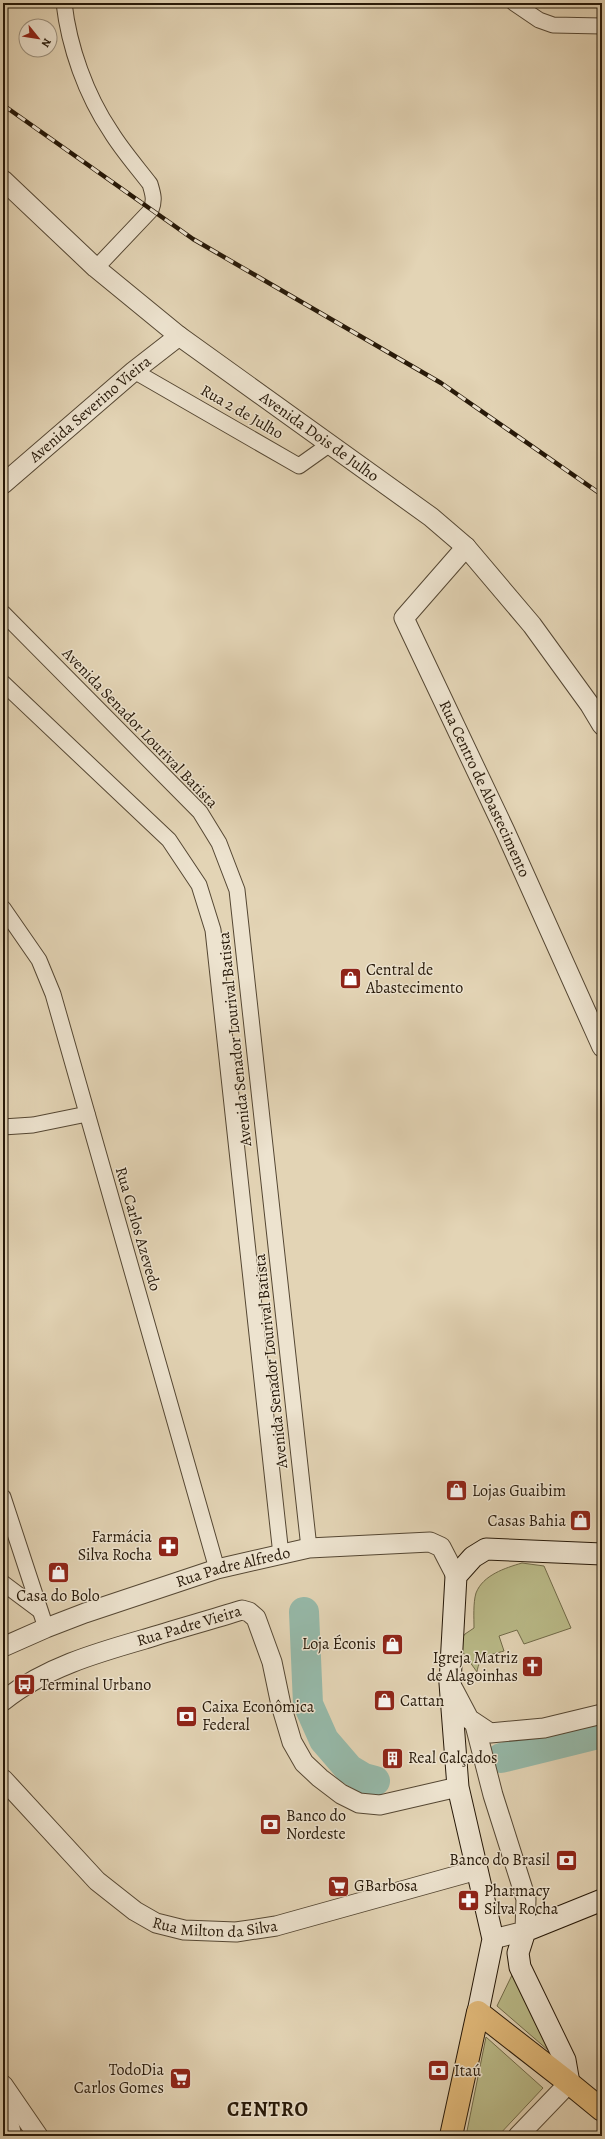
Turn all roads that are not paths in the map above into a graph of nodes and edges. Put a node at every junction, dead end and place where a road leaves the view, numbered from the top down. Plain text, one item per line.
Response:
1 (64, 3) edge
2 (514, 3) edge
3 (602, 26) edge
4 (3, 180) edge
5 (96, 268) junction
6 (179, 336) junction
7 (134, 371) junction
8 (330, 444) junction
9 (3, 484) edge
10 (466, 547) junction
11 (3, 613) edge
12 (3, 683) edge
13 (602, 725) edge
14 (3, 908) edge
15 (602, 1047) edge
16 (87, 1114) junction
17 (3, 1127) edge
18 (3, 1497) edge
19 (309, 1548) junction
20 (602, 1554) edge
21 (281, 1555) junction
22 (217, 1569) junction
23 (456, 1576) junction
24 (3, 1583) edge
25 (42, 1619) junction
26 (3, 1647) edge
27 (450, 1683) junction
28 (3, 1702) edge
29 (602, 1714) edge
30 (475, 1725) junction
31 (3, 1779) edge
32 (458, 1787) junction
33 (477, 1870) junction
34 (602, 1900) edge
35 (525, 1931) junction
36 (493, 1939) junction
37 (478, 2012) junction
38 (569, 2082) junction
39 (3, 2085) edge
40 (3, 2101) edge
41 (602, 2110) edge
42 (12, 2136) edge
43 (38, 2136) edge
44 (451, 2136) edge
45 (518, 2136) edge

1 - 5 street
2 - 3 street
4 - 5 street, Avenida Dois de Julho
5 - 6 street, Avenida Dois de Julho
6 - 7 street, Avenida Severino Vieira
6 - 8 street, Avenida Dois de Julho
7 - 8 street, Rua 2 de Julho
7 - 9 street, Avenida Severino Vieira
8 - 10 street, Avenida Dois de Julho
10 - 13 street, Avenida Dois de Julho
10 - 15 street, Rua Centro de Abastecimento
11 - 19 street, Avenida Senador Lourival Batista
12 - 21 street, Avenida Senador Lourival Batista
14 - 16 street, Rua Carlos Azevedo
16 - 17 street
16 - 22 street, Rua Carlos Azevedo
18 - 25 street
19 - 21 street, Rua Padre Alfredo
19 - 23 street, Rua Padre Alfredo
20 - 23 main road
21 - 22 street, Rua Padre Alfredo
22 - 25 street, Rua Padre Alfredo
23 - 27 main road
24 - 25 street
25 - 26 street, Rua Padre Alfredo
27 - 30 street
27 - 32 main road
28 - 32 street, Rua Padre Vieira
29 - 30 street
30 - 35 street
31 - 33 street, Rua Milton da Silva
32 - 33 main road
33 - 36 main road
34 - 35 main road
35 - 36 street
35 - 38 main road
36 - 37 main road
37 - 38 main road
37 - 44 main road
38 - 41 main road
38 - 45 street
39 - 43 street
40 - 42 street

